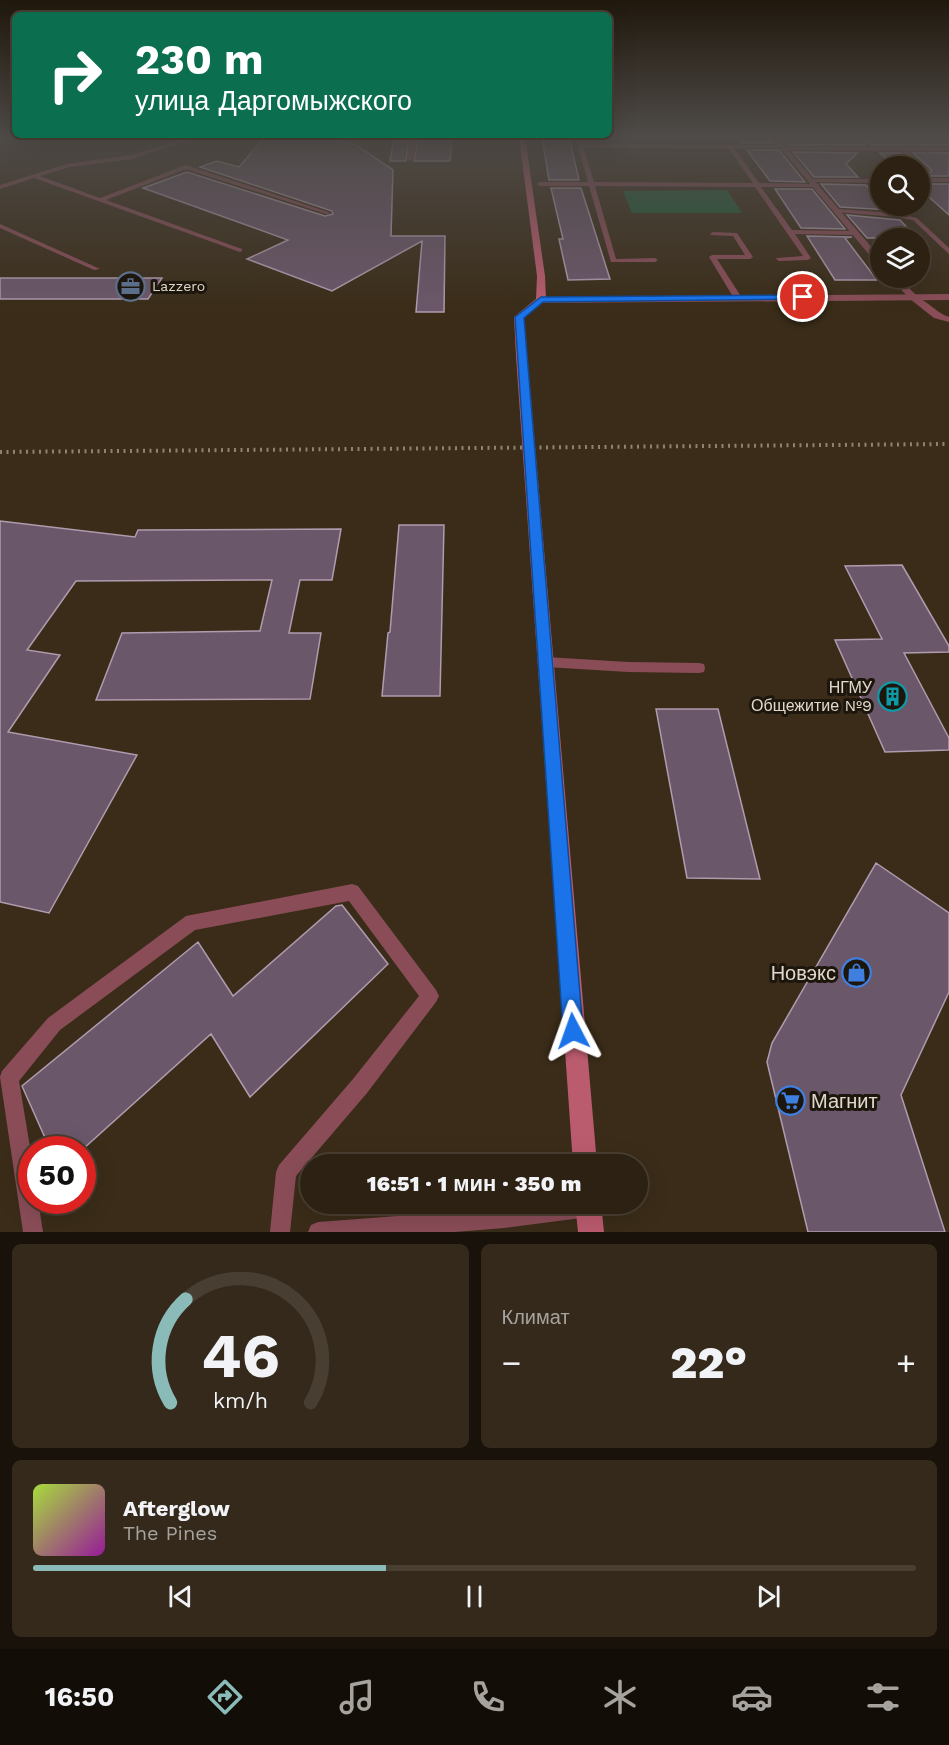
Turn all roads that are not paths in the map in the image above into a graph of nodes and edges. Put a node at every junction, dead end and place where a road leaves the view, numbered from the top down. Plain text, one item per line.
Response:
1 (89, 194) edge
2 (114, 194) edge
3 (271, 194) edge
4 (530, 194) edge
5 (595, 194) edge
6 (764, 194) edge
7 (824, 194) edge
8 (102, 199) junction
9 (838, 211) junction
10 (328, 213) dead end
11 (0, 226) edge
12 (790, 232) junction
13 (855, 233) junction
14 (713, 234) dead end
15 (240, 250) dead end
16 (870, 250) edge
17 (949, 252) edge
18 (779, 259) dead end
19 (655, 260) dead end
20 (96, 269) dead end
21 (904, 288) edge
22 (913, 297) junction
23 (949, 297) edge
24 (738, 298) junction
25 (541, 300) junction
26 (949, 320) edge
27 (546, 662) junction
28 (699, 668) dead end
29 (584, 1154) edge
30 (589, 1214) edge
31 (33, 1232) edge
32 (280, 1232) edge
33 (318, 1232) edge

1 - 8 lane
2 - 8 lane
3 - 10 lane
4 - 25 main road
5 - 19 lane
6 - 12 lane
7 - 9 street
8 - 15 lane
9 - 13 street
9 - 17 lane
11 - 20 lane
12 - 13 lane
12 - 18 lane
13 - 16 street
14 - 24 lane
21 - 22 street
22 - 23 street
22 - 24 street
22 - 26 lane
24 - 25 street
25 - 27 main road
27 - 28 lane
27 - 29 main road
30 - 33 lane
31 - 32 lane

